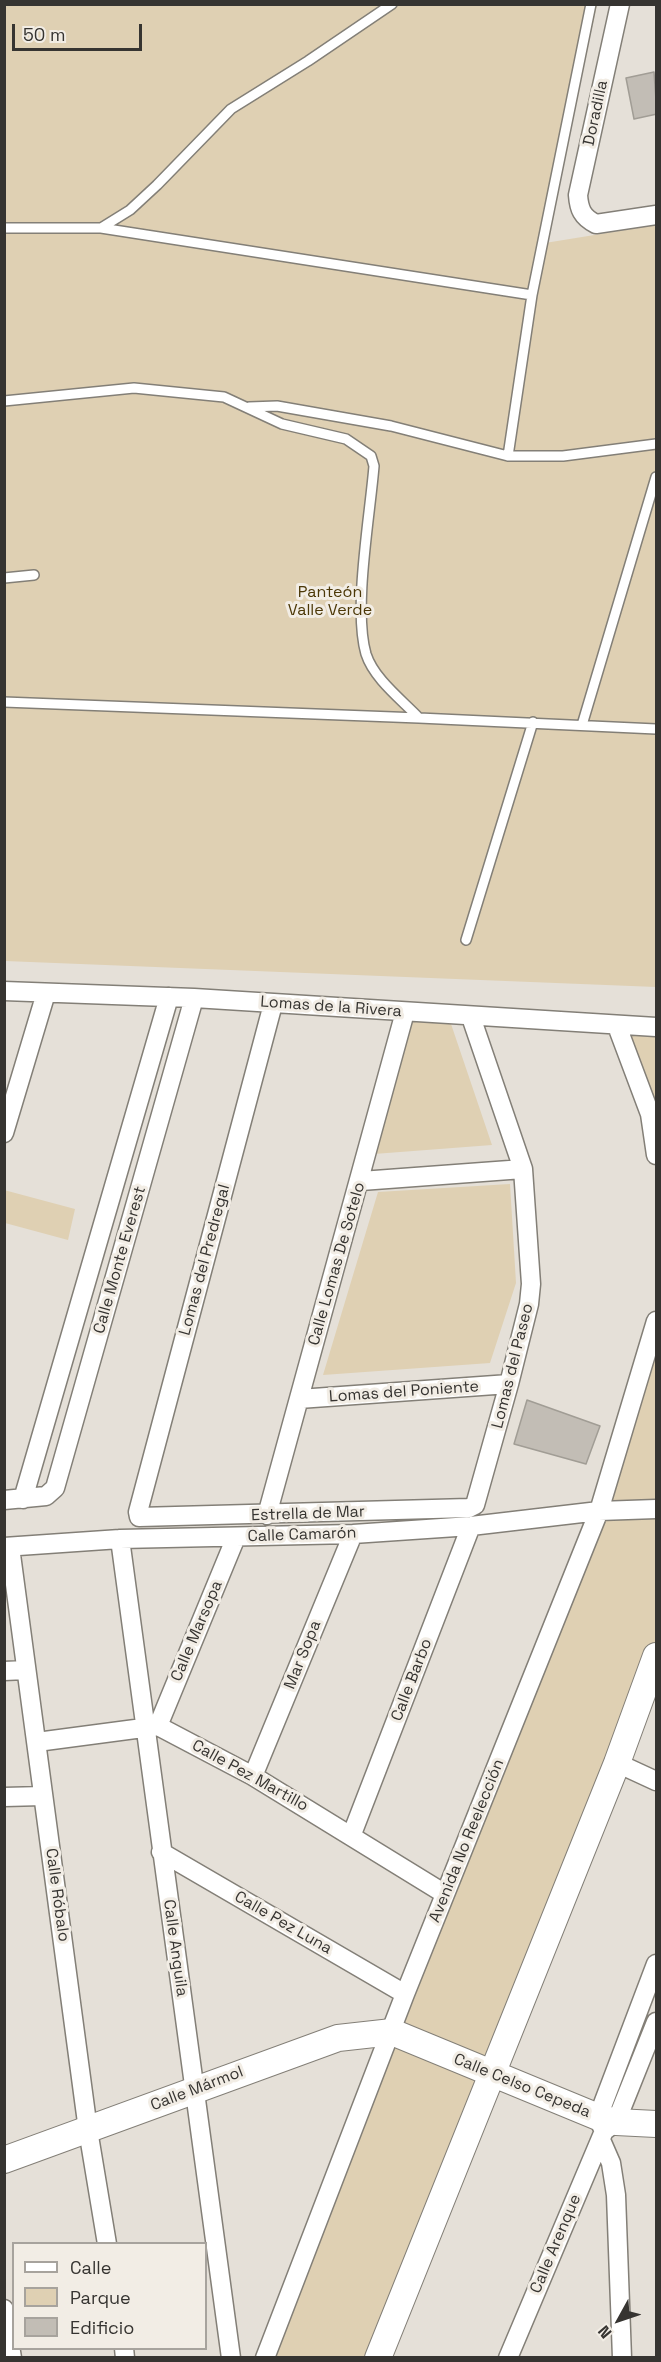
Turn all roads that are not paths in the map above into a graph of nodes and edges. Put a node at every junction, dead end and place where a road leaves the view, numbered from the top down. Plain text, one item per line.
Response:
1 (392, 4) edge
2 (591, 4) edge
3 (620, 4) edge
4 (657, 215) edge
5 (4, 228) edge
6 (101, 228) junction
7 (532, 295) junction
8 (4, 401) edge
9 (249, 407) junction
10 (657, 444) edge
11 (508, 456) junction
12 (657, 477) edge
13 (34, 574) dead end
14 (4, 578) edge
15 (4, 702) edge
16 (420, 718) junction
17 (533, 722) junction
18 (582, 725) junction
19 (657, 729) edge
20 (466, 940) dead end
21 (4, 991) edge
22 (46, 993) junction
23 (169, 997) junction
24 (194, 998) junction
25 (273, 1004) junction
26 (405, 1012) junction
27 (471, 1017) junction
28 (617, 1026) junction
29 (657, 1027) edge
30 (4, 1133) edge
31 (657, 1155) edge
32 (523, 1169) junction
33 (361, 1181) junction
34 (657, 1321) edge
35 (509, 1384) junction
36 (298, 1399) junction
37 (14, 1499) edge
38 (475, 1505) joint
39 (657, 1509) edge
40 (599, 1511) junction
41 (267, 1515) junction
42 (140, 1517) joint
43 (471, 1526) junction
44 (353, 1534) junction
45 (236, 1537) junction
46 (120, 1539) junction
47 (7, 1547) edge
48 (657, 1656) edge
49 (26, 1670) junction
50 (4, 1671) edge
51 (152, 1727) junction
52 (37, 1742) junction
53 (617, 1763) junction
54 (253, 1776) junction
55 (657, 1781) edge
56 (44, 1796) junction
57 (4, 1797) edge
58 (352, 1834) junction
59 (161, 1852) junction
60 (445, 1894) junction
61 (657, 1964) edge
62 (405, 1995) junction
63 (657, 2022) edge
64 (392, 2032) junction
65 (491, 2073) junction
66 (196, 2090) junction
67 (657, 2124) edge
68 (605, 2127) junction
69 (88, 2130) junction
70 (4, 2160) edge
71 (107, 2242) edge
72 (4, 2309) edge
73 (263, 2355) edge
74 (12, 2358) edge
75 (231, 2358) edge
76 (378, 2358) edge
77 (508, 2358) edge
78 (622, 2358) edge

1 - 6 lane
2 - 7 lane
3 - 4 street, Doradilla
5 - 6 lane
6 - 7 lane
7 - 11 lane
8 - 9 lane
9 - 11 lane
9 - 16 lane
10 - 11 lane
12 - 18 lane
13 - 14 lane
15 - 16 lane
16 - 17 lane
17 - 18 lane
17 - 20 lane
18 - 19 lane
21 - 22 street, Lomas de la Rivera
22 - 23 street, Lomas de la Rivera
22 - 30 street
23 - 24 street, Lomas de la Rivera
23 - 37 street, Calle Monte Everest
24 - 25 street, Lomas de la Rivera
24 - 37 street, Calle Monte Everest
25 - 26 street, Lomas de la Rivera
25 - 42 street, Lomas del Predregal
26 - 27 street, Lomas de la Rivera
26 - 33 street, Calle Lomas De Sotelo
27 - 28 street, Lomas de la Rivera
27 - 32 street, Lomas del Paseo
28 - 29 street, Lomas de la Rivera
28 - 31 street
32 - 33 street
32 - 35 street, Lomas del Paseo
33 - 36 street, Calle Lomas De Sotelo
34 - 40 street, Avenida No Reelección
35 - 36 street, Lomas del Poniente
35 - 38 street, Lomas del Paseo
36 - 41 street, Calle Lomas De Sotelo
38 - 41 street, Estrella de Mar
39 - 40 street, Calle Camarón
40 - 43 street, Calle Camarón
40 - 60 street, Avenida No Reelección
41 - 42 street, Estrella de Mar
43 - 44 street, Calle Camarón
43 - 58 street, Calle Barbo
44 - 45 street, Calle Camarón
44 - 54 street, Mar Sopa
45 - 46 street, Calle Camarón
45 - 51 street, Calle Marsopa
46 - 47 street, Calle Camarón
46 - 51 street, Calle Anguila
47 - 49 street, Calle Róbalo
48 - 53 street
49 - 50 street
49 - 52 street, Calle Róbalo
51 - 52 street
51 - 54 street, Calle Pez Martillo
51 - 59 street, Calle Anguila
52 - 56 street, Calle Róbalo
53 - 55 street
53 - 65 street
54 - 58 street, Calle Pez Martillo
56 - 57 street
56 - 69 street, Calle Róbalo
58 - 60 street, Calle Pez Martillo
59 - 62 street, Calle Pez Luna
59 - 66 street, Calle Anguila
60 - 62 street, Avenida No Reelección
61 - 68 street, Calle Arenque
62 - 64 street, Avenida No Reelección
63 - 68 street, Calle Arenque
64 - 65 street, Calle Celso Cepeda
64 - 66 street, Calle Mármol
64 - 73 street, Avenida No Reelección
65 - 68 street, Calle Celso Cepeda
65 - 76 street
66 - 69 street, Calle Mármol
66 - 75 street, Calle Anguila
67 - 68 street, Calle Celso Cepeda
68 - 77 street, Calle Arenque
68 - 78 street
69 - 70 street, Calle Mármol
69 - 71 street, Calle Róbalo
72 - 74 street

